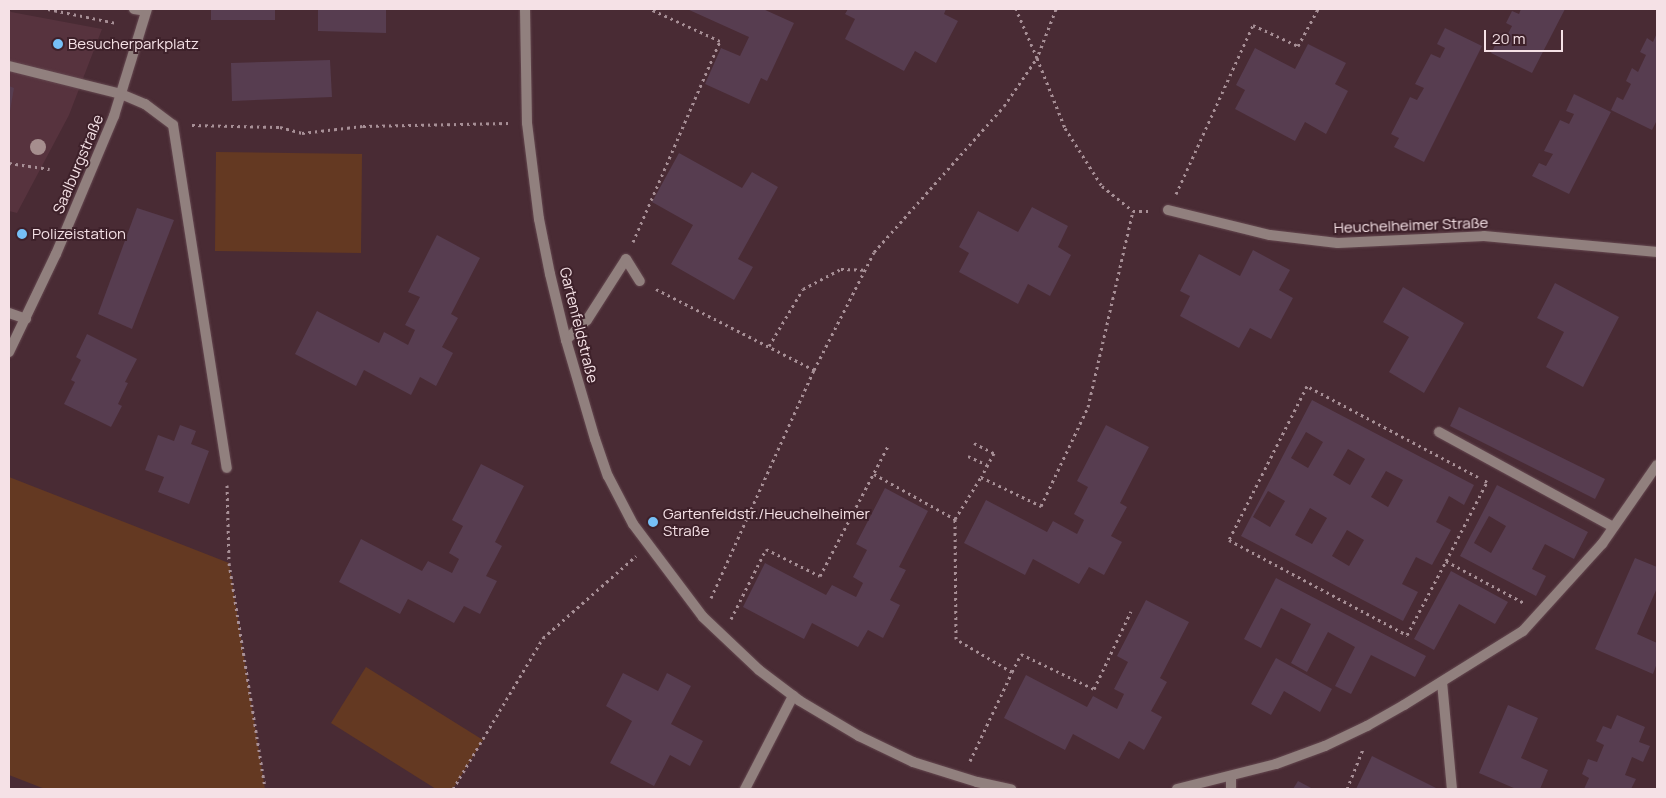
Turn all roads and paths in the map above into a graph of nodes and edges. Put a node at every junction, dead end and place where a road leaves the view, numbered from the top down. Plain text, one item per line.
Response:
1 (48, 9) edge
2 (134, 9) edge
3 (525, 9) edge
4 (650, 9) edge
5 (1016, 9) edge
6 (1056, 9) edge
7 (1318, 9) edge
8 (147, 10) edge
9 (116, 23) dead end
10 (1037, 58) junction
11 (9, 66) edge
12 (121, 94) junction
13 (527, 123) junction
14 (201, 124) dead end
15 (9, 163) edge
16 (50, 169) dead end
17 (1168, 210) junction
18 (1133, 211) junction
19 (1657, 252) edge
20 (626, 259) junction
21 (865, 270) junction
22 (640, 281) dead end
23 (667, 295) dead end
24 (9, 313) edge
25 (26, 319) junction
26 (566, 340) junction
27 (768, 346) junction
28 (9, 352) edge
29 (814, 370) junction
30 (1439, 432) dead end
31 (974, 443) dead end
32 (888, 446) dead end
33 (968, 456) dead end
34 (987, 465) junction
35 (1657, 465) edge
36 (227, 468) joint
37 (874, 474) junction
38 (981, 477) junction
39 (955, 519) junction
40 (1613, 527) junction
41 (648, 546) junction
42 (1446, 561) junction
43 (1132, 611) dead end
44 (1540, 612) junction
45 (703, 617) junction
46 (722, 637) junction
47 (1012, 672) junction
48 (1442, 682) junction
49 (793, 696) junction
50 (1367, 726) junction
51 (1231, 776) junction
52 (962, 778) junction
53 (265, 789) edge
54 (454, 789) edge
55 (745, 789) edge
56 (1011, 789) edge
57 (1177, 789) edge
58 (1231, 789) edge
59 (1347, 789) edge
60 (1452, 789) edge

1 - 9 path
2 - 8 street
3 - 13 street, Gartenfeldstraße
4 - 20 path
5 - 10 path
6 - 10 path
7 - 17 path
8 - 12 street, Saalburgstraße
10 - 18 path
10 - 21 path
11 - 12 street
12 - 25 street, Saalburgstraße
12 - 36 street
13 - 14 path
13 - 26 street, Gartenfeldstraße
15 - 16 path
17 - 18 path
17 - 19 street, Heuchelheimer Straße
18 - 38 path
20 - 22 street
20 - 26 street
21 - 27 path
21 - 29 path
23 - 27 path
24 - 25 street
25 - 28 street, Saalburgstraße
26 - 41 street, Gartenfeldstraße
27 - 29 path
29 - 45 path
30 - 40 street
31 - 34 path
32 - 37 path
33 - 34 path
34 - 38 path
35 - 40 street
36 - 53 path
37 - 39 path
37 - 46 path
38 - 39 path
39 - 47 path
40 - 44 street
41 - 45 street, Gartenfeldstraße
41 - 54 path
42 - 42 path
42 - 44 path
43 - 47 path
44 - 48 street
45 - 46 street
46 - 49 street
47 - 52 path
48 - 50 street
48 - 60 street
49 - 52 street
49 - 55 street
50 - 51 street
50 - 59 path
51 - 57 street
51 - 58 street
52 - 56 street

